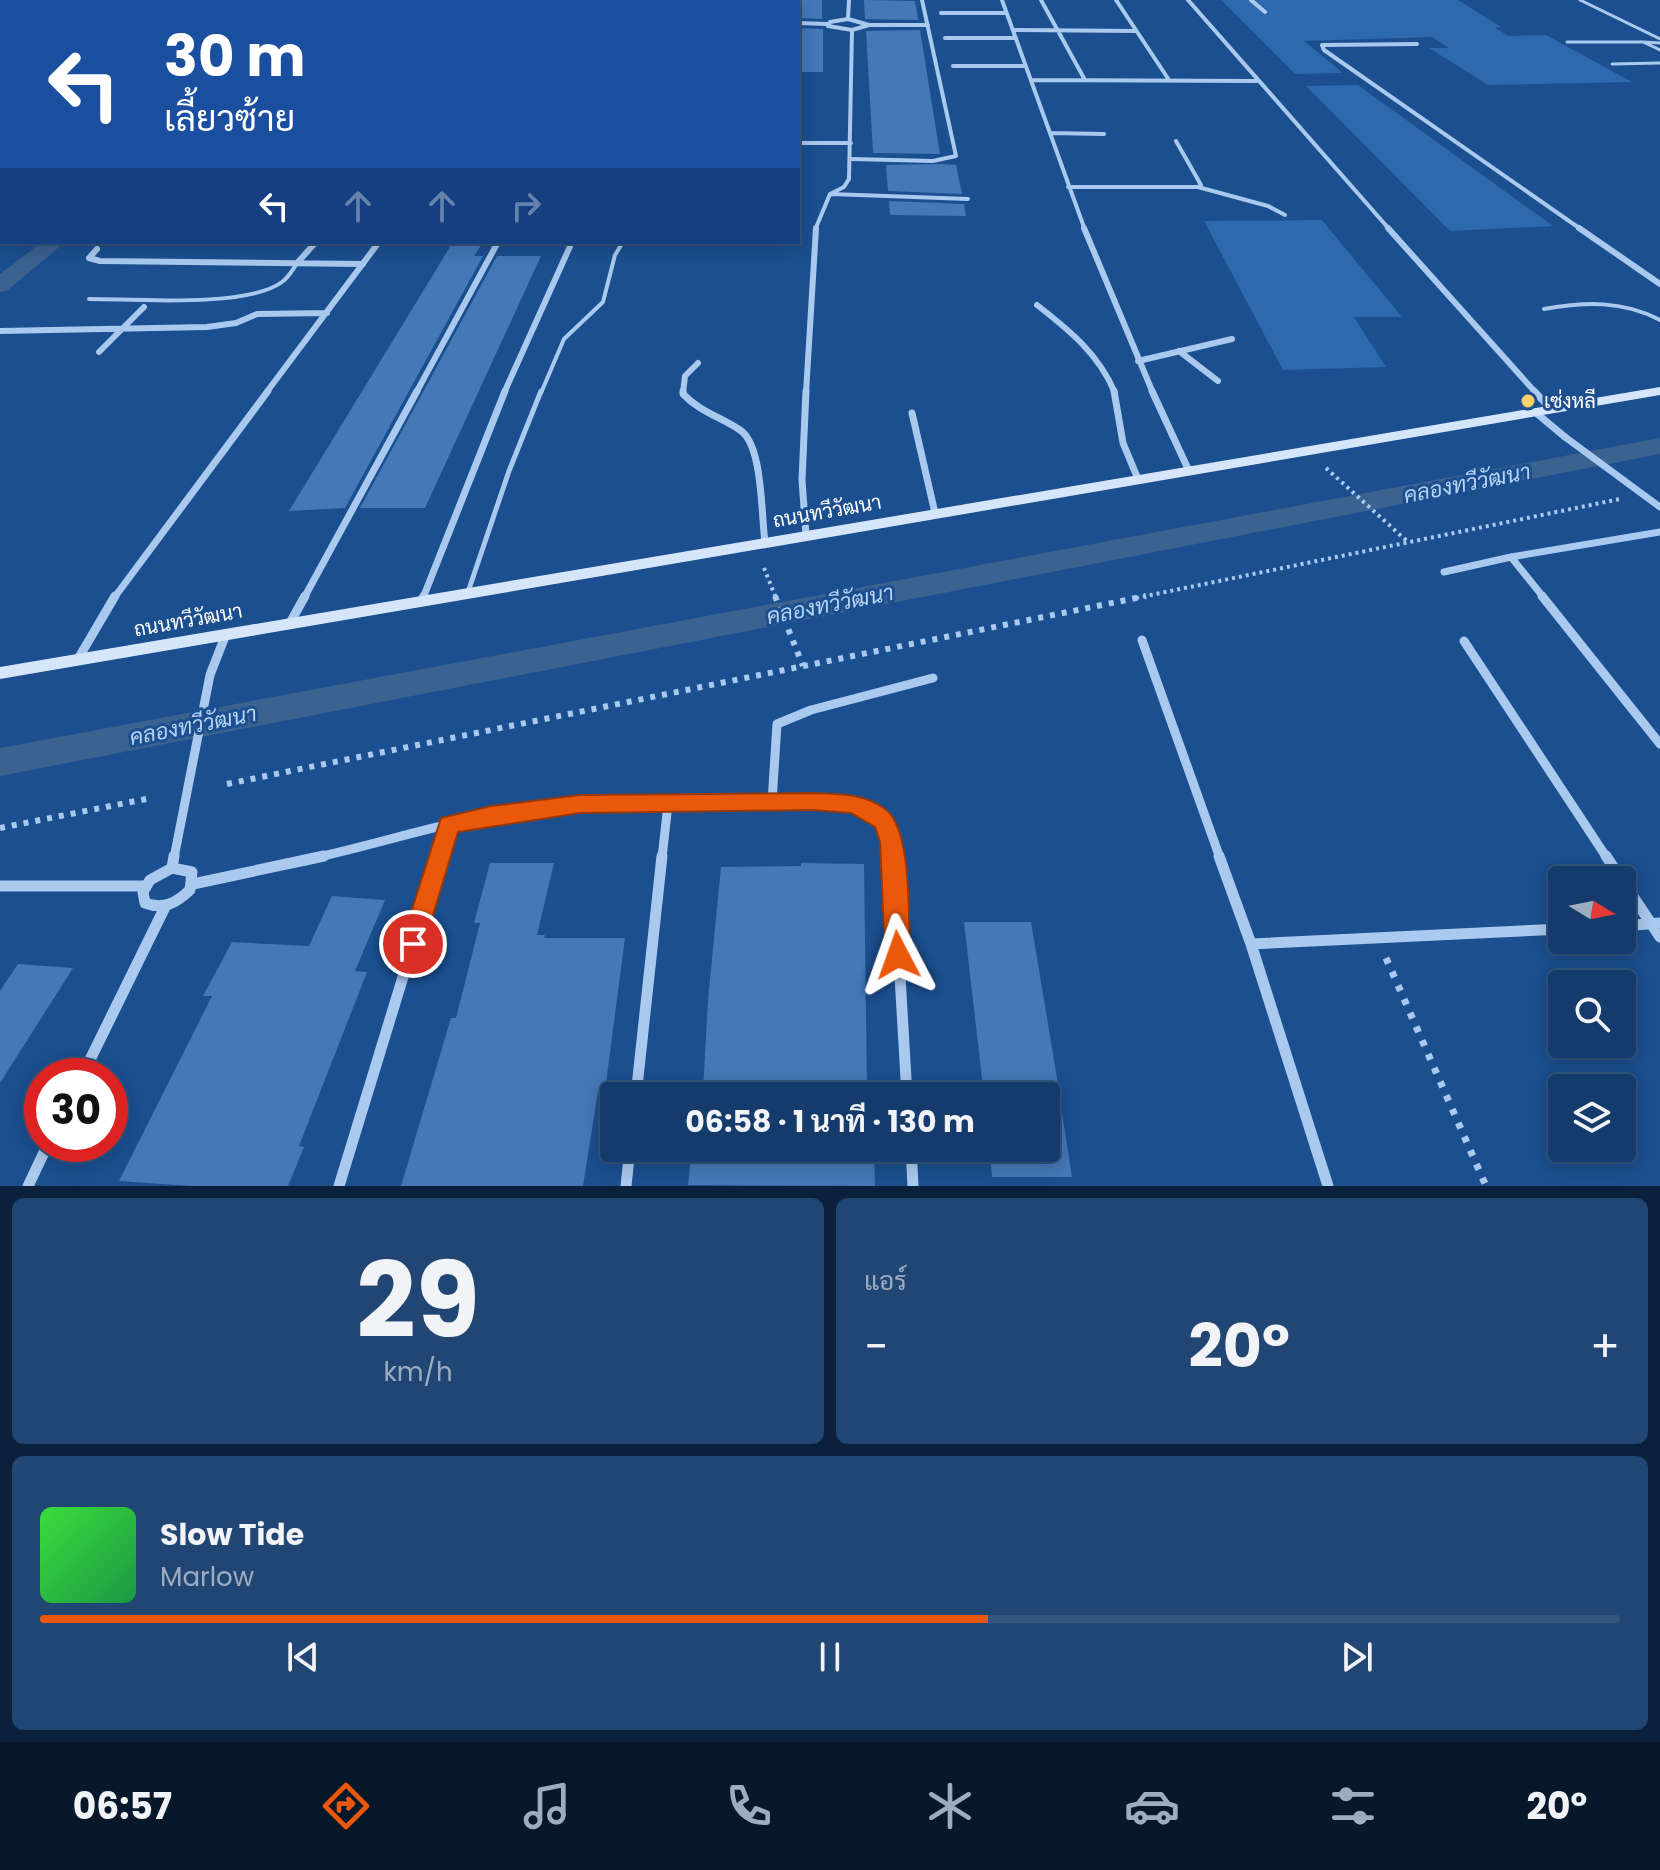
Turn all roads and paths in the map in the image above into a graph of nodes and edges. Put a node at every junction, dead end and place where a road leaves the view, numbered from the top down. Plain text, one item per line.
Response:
1 (849, 0) edge
2 (922, 0) edge
3 (1002, 0) edge
4 (1041, 0) edge
5 (1116, 0) edge
6 (1188, 0) edge
7 (1251, 0) edge
8 (1580, 0) edge
9 (1265, 12) dead end
10 (941, 13) dead end
11 (1006, 13) junction
12 (848, 19) junction
13 (800, 23) edge
14 (827, 24) junction
15 (869, 25) junction
16 (928, 25) junction
17 (852, 30) junction
18 (1013, 30) junction
19 (1057, 31) junction
20 (1136, 31) junction
21 (945, 38) dead end
22 (1016, 38) junction
23 (1660, 41) edge
24 (1567, 42) dead end
25 (1643, 42) junction
26 (1417, 44) dead end
27 (1660, 50) edge
28 (1660, 63) edge
29 (1612, 64) dead end
30 (953, 66) dead end
31 (1025, 66) junction
32 (1031, 80) junction
33 (1085, 80) junction
34 (1169, 80) junction
35 (1257, 81) junction
36 (1050, 133) junction
37 (1104, 134) dead end
38 (1176, 141) dead end
39 (800, 143) edge
40 (851, 143) junction
41 (852, 159) junction
42 (1068, 187) junction
43 (1198, 187) junction
44 (830, 194) junction
45 (968, 199) dead end
46 (1285, 215) dead end
47 (314, 244) edge
48 (378, 244) edge
49 (497, 244) edge
50 (571, 244) edge
51 (621, 244) edge
52 (97, 249) dead end
53 (298, 262) junction
54 (363, 264) junction
55 (1660, 284) edge
56 (89, 299) dead end
57 (1037, 305) dead end
58 (144, 307) dead end
59 (1544, 309) dead end
60 (327, 313) junction
61 (1660, 320) edge
62 (125, 328) junction
63 (0, 331) edge
64 (1232, 339) dead end
65 (1179, 351) junction
66 (99, 352) dead end
67 (1138, 361) junction
68 (698, 363) dead end
69 (1218, 381) dead end
70 (1660, 391) edge
71 (1551, 409) junction
72 (1535, 412) junction
73 (912, 413) dead end
74 (1326, 467) dead end
75 (1189, 471) junction
76 (1138, 479) junction
77 (1630, 497) dead end
78 (1660, 507) edge
79 (935, 513) junction
80 (1660, 532) edge
81 (806, 535) junction
82 (765, 542) junction
83 (1408, 542) junction
84 (1511, 557) junction
85 (764, 568) dead end
86 (1444, 572) dead end
87 (468, 593) junction
88 (422, 600) junction
89 (290, 623) junction
90 (226, 634) junction
91 (1142, 640) dead end
92 (1464, 641) dead end
93 (78, 659) junction
94 (801, 662) junction
95 (0, 673) edge
96 (933, 678) dead end
97 (1660, 744) edge
98 (227, 784) dead end
99 (151, 798) dead end
100 (772, 802) junction
101 (668, 804) junction
102 (449, 825) junction
103 (0, 828) edge
104 (1613, 866) edge
105 (172, 868) junction
106 (193, 884) junction
107 (0, 886) edge
108 (145, 886) junction
109 (1636, 899) edge
110 (165, 907) junction
111 (1655, 924) edge
112 (1548, 930) edge
113 (1660, 937) edge
114 (1378, 939) junction
115 (1251, 944) junction
116 (91, 1058) edge
117 (638, 1082) edge
118 (906, 1082) edge
119 (39, 1162) edge
120 (629, 1162) edge
121 (912, 1162) edge
122 (28, 1186) edge
123 (339, 1186) edge
124 (626, 1186) edge
125 (913, 1186) edge
126 (1328, 1186) edge
127 (1486, 1186) edge

1 - 12 street
2 - 16 street
3 - 11 street
4 - 19 street
5 - 20 street
6 - 35 street
7 - 9 street
8 - 23 lane
10 - 11 street
11 - 18 street
12 - 14 street
12 - 15 street
13 - 14 street
14 - 17 street
15 - 16 street
15 - 17 street
16 - 41 street
17 - 40 street
18 - 19 street
18 - 22 street
19 - 20 street
19 - 33 street
20 - 34 street
21 - 22 street
22 - 31 street
23 - 25 lane
24 - 25 lane
25 - 27 lane
26 - 55 street
28 - 29 lane
30 - 31 street
31 - 32 street
32 - 33 street
32 - 36 street
33 - 34 street
34 - 35 street
35 - 71 street
36 - 37 street
36 - 42 street
38 - 43 street
39 - 40 street
40 - 41 street
41 - 44 street
42 - 43 street
42 - 67 street
43 - 46 street
44 - 45 street
44 - 81 street
47 - 53 street
48 - 54 street
49 - 89 street
50 - 88 street
51 - 87 lane
52 - 53 street
53 - 54 street
53 - 56 lane
54 - 60 street
57 - 76 street
58 - 62 street
59 - 61 lane
60 - 62 street
60 - 93 street
62 - 63 street
62 - 66 street
64 - 65 street
65 - 67 street
65 - 69 street
67 - 75 street
68 - 82 street
70 - 71 main road, ถนนทวีวัฒนา
71 - 72 main road, ถนนทวีวัฒนา
72 - 75 main road, ถนนทวีวัฒนา
72 - 78 street, bridge
73 - 79 street
74 - 83 path
75 - 76 main road, ถนนทวีวัฒนา
76 - 79 main road, ถนนทวีวัฒนา
77 - 83 path
79 - 81 main road, ถนนทวีวัฒนา
80 - 84 street
81 - 82 main road, ถนนทวีวัฒนา
82 - 87 main road, ถนนทวีวัฒนา
83 - 94 path
84 - 86 street
84 - 97 street
85 - 94 path
87 - 88 main road, ถนนทวีวัฒนา
88 - 89 main road, ถนนทวีวัฒนา
89 - 90 main road, ถนนทวีวัฒนา
90 - 93 main road, ถนนทวีวัฒนา
90 - 105 street
91 - 115 street
92 - 104 street
93 - 95 main road, ถนนทวีวัฒนา
94 - 98 path
96 - 100 street
99 - 103 path
100 - 101 street
100 - 118 street
101 - 102 street
101 - 117 street
102 - 106 street
102 - 123 street
105 - 106 street
105 - 108 street
106 - 110 street
107 - 108 street
108 - 110 street
109 - 111 street
110 - 116 street
111 - 113 street
112 - 114 street
114 - 115 street
114 - 127 path
115 - 126 street
119 - 122 street
120 - 124 street
121 - 125 street

